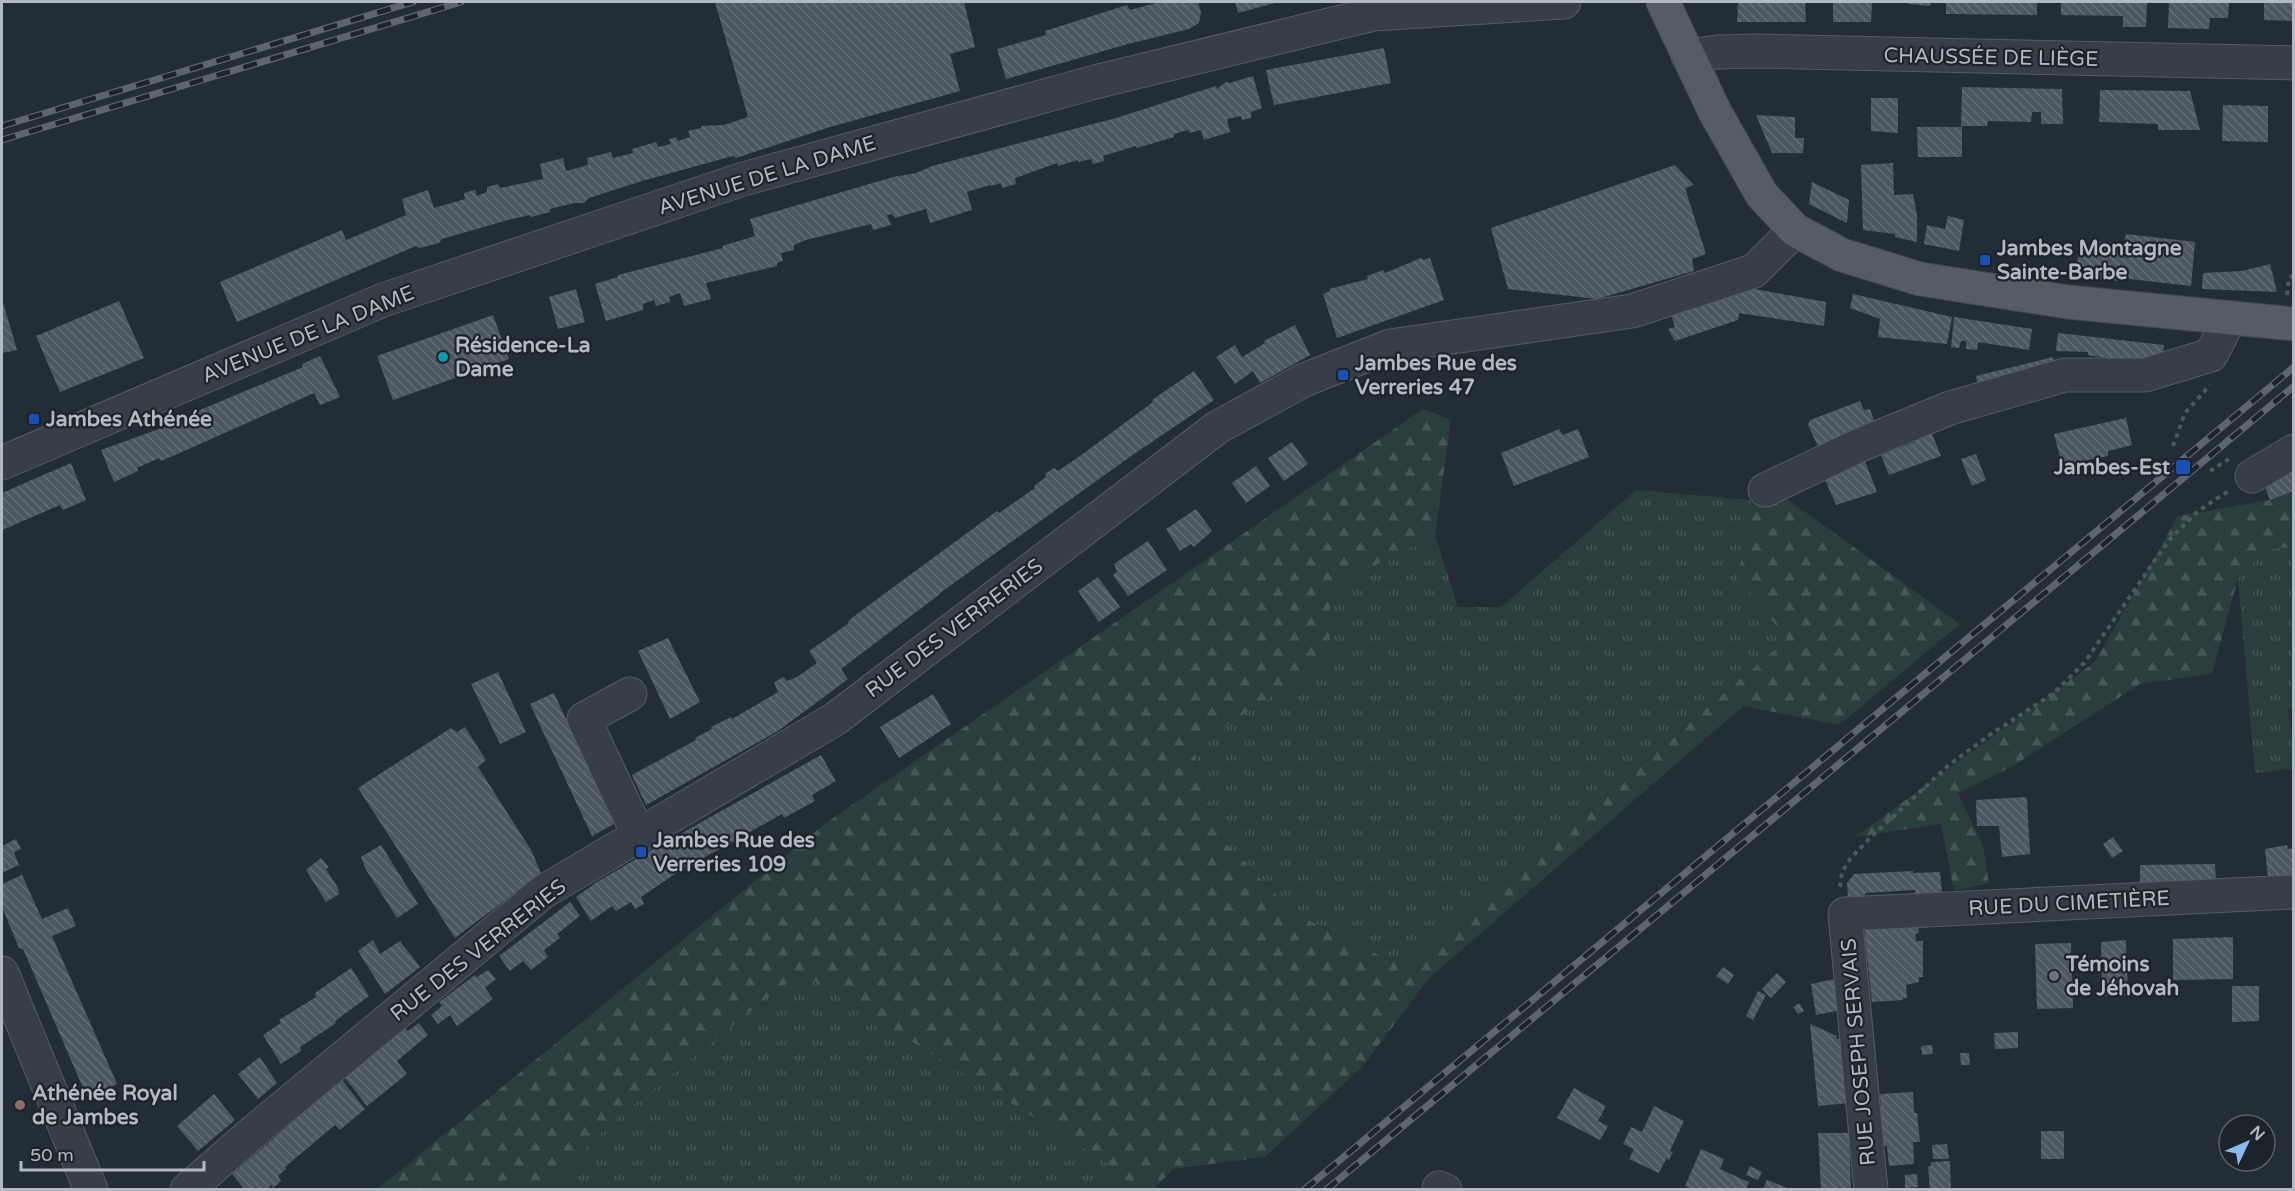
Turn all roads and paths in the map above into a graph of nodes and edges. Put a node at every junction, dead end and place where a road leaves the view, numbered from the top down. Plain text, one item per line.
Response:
1 (1564, 2) edge
2 (1663, 2) edge
3 (1688, 56) junction
4 (2294, 63) edge
5 (1795, 230) junction
6 (2230, 318) junction
7 (2294, 324) edge
8 (2294, 451) edge
9 (2, 463) edge
10 (2252, 476) joint
11 (1765, 490) dead end
12 (630, 694) dead end
13 (639, 836) junction
14 (2294, 892) edge
15 (1845, 914) junction
16 (2, 973) edge
17 (91, 1190) edge
18 (187, 1190) edge
19 (1871, 1190) edge

1 - 9 street, AVENUE DE LA DAME
2 - 3 main road
3 - 4 street, CHAUSSÉE DE LIÈGE
3 - 5 main road
5 - 6 main road
5 - 13 street, RUE DES VERRERIES
6 - 7 main road
6 - 11 street
8 - 10 street
10 - 15 path
12 - 13 street
13 - 18 street, RUE DES VERRERIES
14 - 15 street, RUE DU CIMETIÈRE
15 - 19 street, RUE JOSEPH SERVAIS
16 - 17 street

